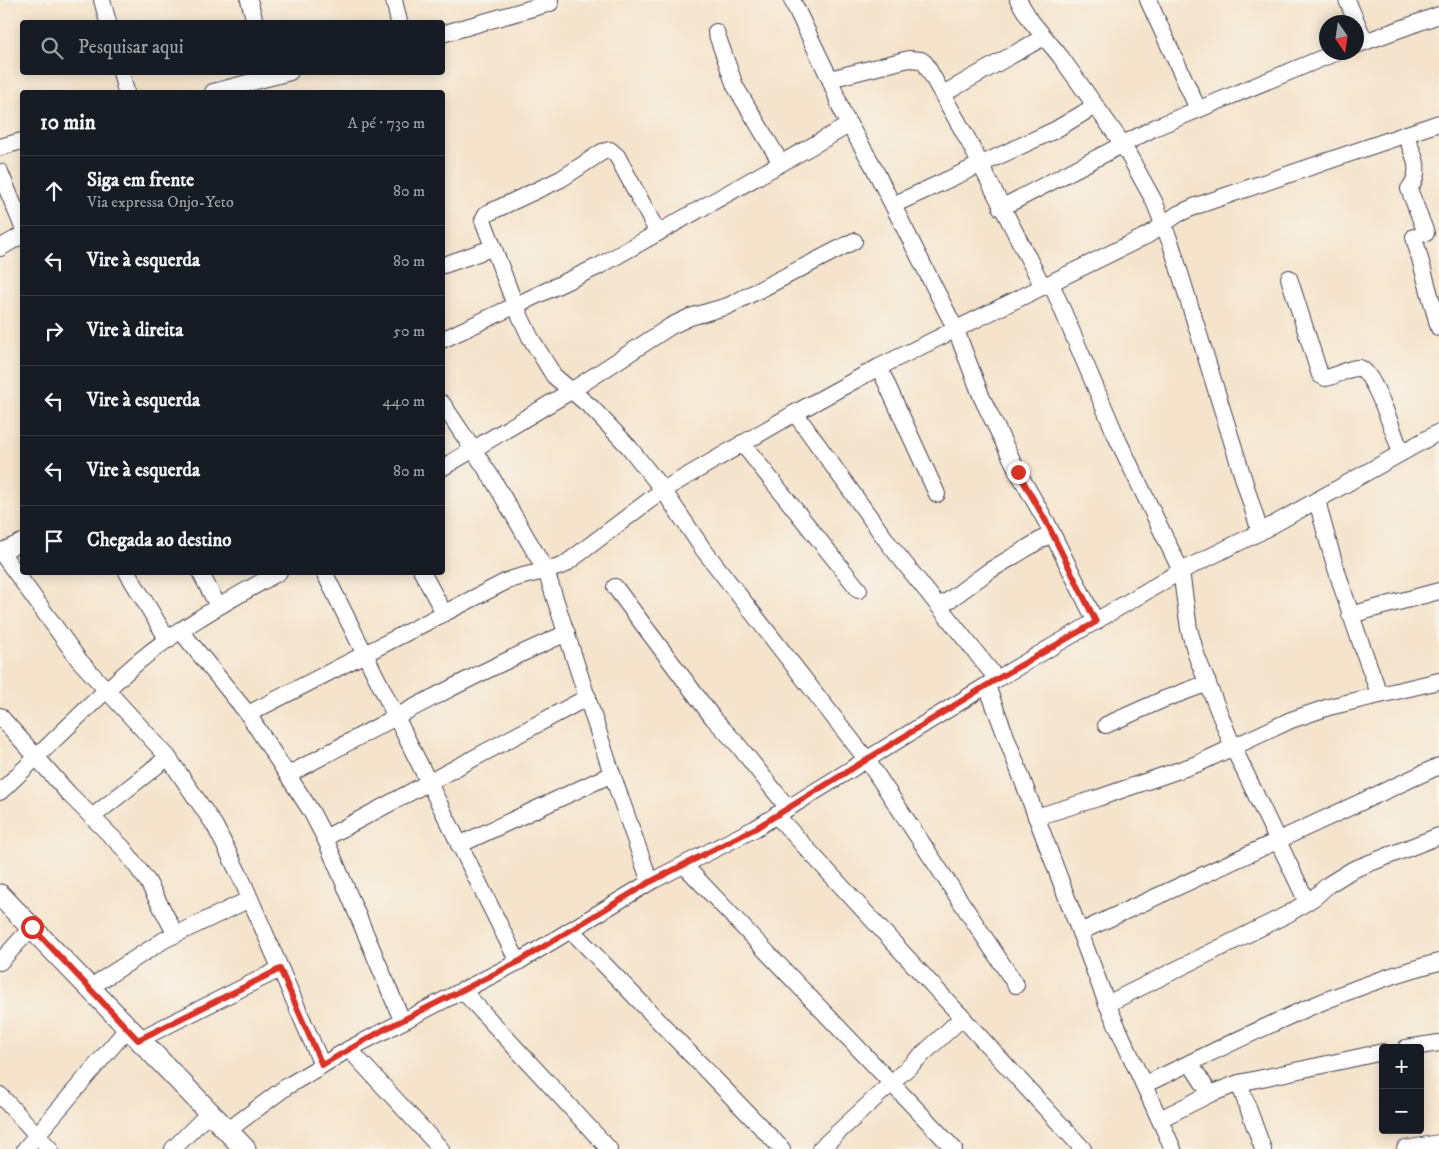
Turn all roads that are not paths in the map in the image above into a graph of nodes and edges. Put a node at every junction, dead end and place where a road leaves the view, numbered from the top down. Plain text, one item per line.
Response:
1 (102, 0) edge
2 (249, 0) edge
3 (394, 0) edge
4 (550, 0) edge
5 (792, 0) edge
6 (1018, 0) edge
7 (1148, 0) edge
8 (1347, 0) edge
9 (1352, 15) edge
10 (1439, 15) edge
11 (107, 20) edge
12 (254, 20) edge
13 (399, 20) edge
14 (716, 32) dead end
15 (445, 33) edge
16 (1044, 37) junction
17 (1364, 43) edge
18 (1319, 59) edge
19 (122, 75) edge
20 (281, 75) edge
21 (830, 79) junction
22 (264, 81) edge
23 (126, 90) edge
24 (222, 90) edge
25 (943, 94) junction
26 (1096, 106) junction
27 (1198, 109) junction
28 (1439, 123) edge
29 (849, 125) junction
30 (1405, 134) junction
31 (20, 141) edge
32 (1122, 143) junction
33 (0, 146) edge
34 (781, 163) junction
35 (979, 164) junction
36 (0, 172) edge
37 (893, 205) junction
38 (1001, 208) junction
39 (20, 220) edge
40 (1163, 225) junction
41 (658, 233) junction
42 (20, 236) edge
43 (854, 241) dead end
44 (0, 248) edge
45 (492, 248) junction
46 (445, 264) edge
47 (1290, 278) dead end
48 (1047, 285) junction
49 (515, 306) junction
50 (1437, 307) edge
51 (1439, 328) edge
52 (956, 330) junction
53 (445, 339) edge
54 (879, 367) junction
55 (571, 391) junction
56 (445, 408) edge
57 (795, 413) junction
58 (1439, 432) edge
59 (742, 443) junction
60 (472, 450) junction
61 (1401, 453) junction
62 (445, 466) edge
63 (663, 490) junction
64 (937, 494) dead end
65 (1316, 500) junction
66 (1260, 532) junction
67 (1052, 533) junction
68 (20, 543) edge
69 (0, 552) edge
70 (546, 571) junction
71 (1181, 571) junction
72 (129, 575) edge
73 (202, 575) edge
74 (274, 575) edge
75 (325, 575) edge
76 (424, 575) edge
77 (615, 587) dead end
78 (859, 590) dead end
79 (1439, 591) edge
80 (218, 606) junction
81 (941, 606) junction
82 (444, 613) junction
83 (1350, 615) junction
84 (1096, 622) junction
85 (567, 633) junction
86 (174, 635) junction
87 (364, 653) junction
88 (1439, 680) edge
89 (992, 683) junction
90 (1208, 683) junction
91 (108, 690) junction
92 (1379, 693) junction
93 (588, 698) junction
94 (248, 714) junction
95 (0, 716) edge
96 (395, 716) junction
97 (1106, 725) dead end
98 (1233, 747) junction
99 (168, 757) junction
100 (36, 758) junction
101 (866, 760) junction
102 (1439, 766) edge
103 (612, 774) junction
104 (288, 775) junction
105 (428, 782) junction
106 (0, 792) edge
107 (782, 812) junction
108 (1036, 816) junction
109 (92, 817) junction
110 (1439, 836) edge
111 (325, 838) junction
112 (1277, 841) junction
113 (459, 845) junction
114 (684, 865) junction
115 (650, 882) junction
116 (0, 895) edge
117 (250, 899) junction
118 (1307, 902) junction
119 (32, 927) junction
120 (570, 930) junction
121 (1080, 932) junction
122 (175, 933) junction
123 (0, 962) edge
124 (518, 962) junction
125 (1439, 962) edge
126 (280, 969) junction
127 (1016, 985) dead end
128 (89, 988) junction
129 (462, 990) junction
130 (1107, 1004) junction
131 (962, 1016) junction
132 (402, 1020) junction
133 (132, 1035) junction
134 (1439, 1043) edge
135 (1424, 1045) edge
136 (349, 1049) junction
137 (1379, 1053) edge
138 (1190, 1063) junction
139 (322, 1065) junction
140 (891, 1082) junction
141 (1239, 1082) junction
142 (1144, 1085) junction
143 (1210, 1094) junction
144 (0, 1095) edge
145 (209, 1113) junction
146 (1160, 1119) junction
147 (227, 1131) junction
148 (37, 1134) junction
149 (1439, 1143) edge
150 (24, 1149) edge
151 (50, 1149) edge
152 (173, 1149) edge
153 (245, 1149) edge
154 (442, 1149) edge
155 (609, 1149) edge
156 (782, 1149) edge
157 (820, 1149) edge
158 (954, 1149) edge
159 (1083, 1149) edge
160 (1174, 1149) edge
161 (1263, 1149) edge
162 (1405, 1149) edge

1 - 11 street
2 - 12 street
3 - 13 street
4 - 15 street
5 - 21 street
6 - 16 street
7 - 27 street
8 - 9 street
10 - 17 street
14 - 34 street
16 - 25 street
16 - 26 street
18 - 27 street
19 - 23 street
20 - 22 street
21 - 25 street
21 - 29 street
22 - 24 street
25 - 35 street
26 - 32 street
26 - 35 street
27 - 32 street
28 - 30 street
29 - 34 street
29 - 37 street
30 - 40 street
30 - 50 street
31 - 33 street
32 - 38 street
32 - 40 street
34 - 41 street
35 - 37 street
35 - 38 street
36 - 39 street
37 - 52 street
38 - 48 street
40 - 48 street
40 - 66 street
41 - 45 street
41 - 49 street
42 - 44 street
43 - 55 street
45 - 46 street
45 - 49 street
47 - 61 street
48 - 52 street
48 - 71 street
49 - 53 street
49 - 55 street
50 - 51 street
52 - 54 street
52 - 67 street
54 - 57 street
54 - 64 street
55 - 60 street
55 - 63 street
56 - 60 street
57 - 59 street
57 - 81 street
58 - 61 street
59 - 63 street
59 - 78 street
60 - 62 street
60 - 70 street
61 - 65 street
63 - 70 street
63 - 101 street
65 - 66 street
65 - 83 street
66 - 71 street
67 - 81 street
67 - 84 street
68 - 69 street
69 - 91 street
70 - 82 street
70 - 85 street
71 - 84 street
71 - 90 street
72 - 86 street
73 - 80 street
74 - 80 street
75 - 87 street
76 - 82 street
77 - 107 street
79 - 83 street
80 - 86 street
81 - 89 street
82 - 87 street
83 - 92 street
84 - 89 street
85 - 93 street
85 - 96 street
86 - 91 street
86 - 94 street
87 - 94 street
87 - 96 street
88 - 92 street
89 - 101 street
89 - 108 street
90 - 97 street
90 - 98 street
91 - 99 street
91 - 100 street
92 - 98 street
93 - 103 street
93 - 105 street
94 - 104 street
95 - 100 street
96 - 104 street
96 - 105 street
98 - 108 street
98 - 112 street
99 - 109 street
99 - 117 street
100 - 106 street
100 - 109 street
101 - 107 street
101 - 127 street
102 - 112 street
103 - 113 street
103 - 115 street
104 - 111 street
105 - 111 street
105 - 113 street
107 - 114 street
107 - 131 street
108 - 121 street
109 - 122 street
110 - 118 street
111 - 132 street
112 - 118 street
112 - 121 street
113 - 124 street
114 - 115 street
114 - 140 street
115 - 120 street
116 - 119 main road
117 - 122 street
117 - 126 street
118 - 130 street
119 - 123 street
119 - 128 main road
120 - 124 street
120 - 156 street
121 - 130 street
122 - 128 street
124 - 129 street
125 - 138 street
126 - 133 street
126 - 139 street
128 - 133 main road
129 - 132 street
129 - 155 street
130 - 142 street
131 - 140 street
131 - 159 street
132 - 136 street
133 - 145 main road
133 - 148 street
134 - 135 street
136 - 139 street
136 - 154 street
137 - 141 street
138 - 142 street
138 - 143 street
139 - 147 street
140 - 157 street
140 - 158 street
141 - 143 street
141 - 161 street
142 - 146 street
143 - 146 street
144 - 148 street
145 - 147 main road
145 - 152 street
146 - 160 street
147 - 153 main road
148 - 150 street
148 - 151 street
149 - 162 street

